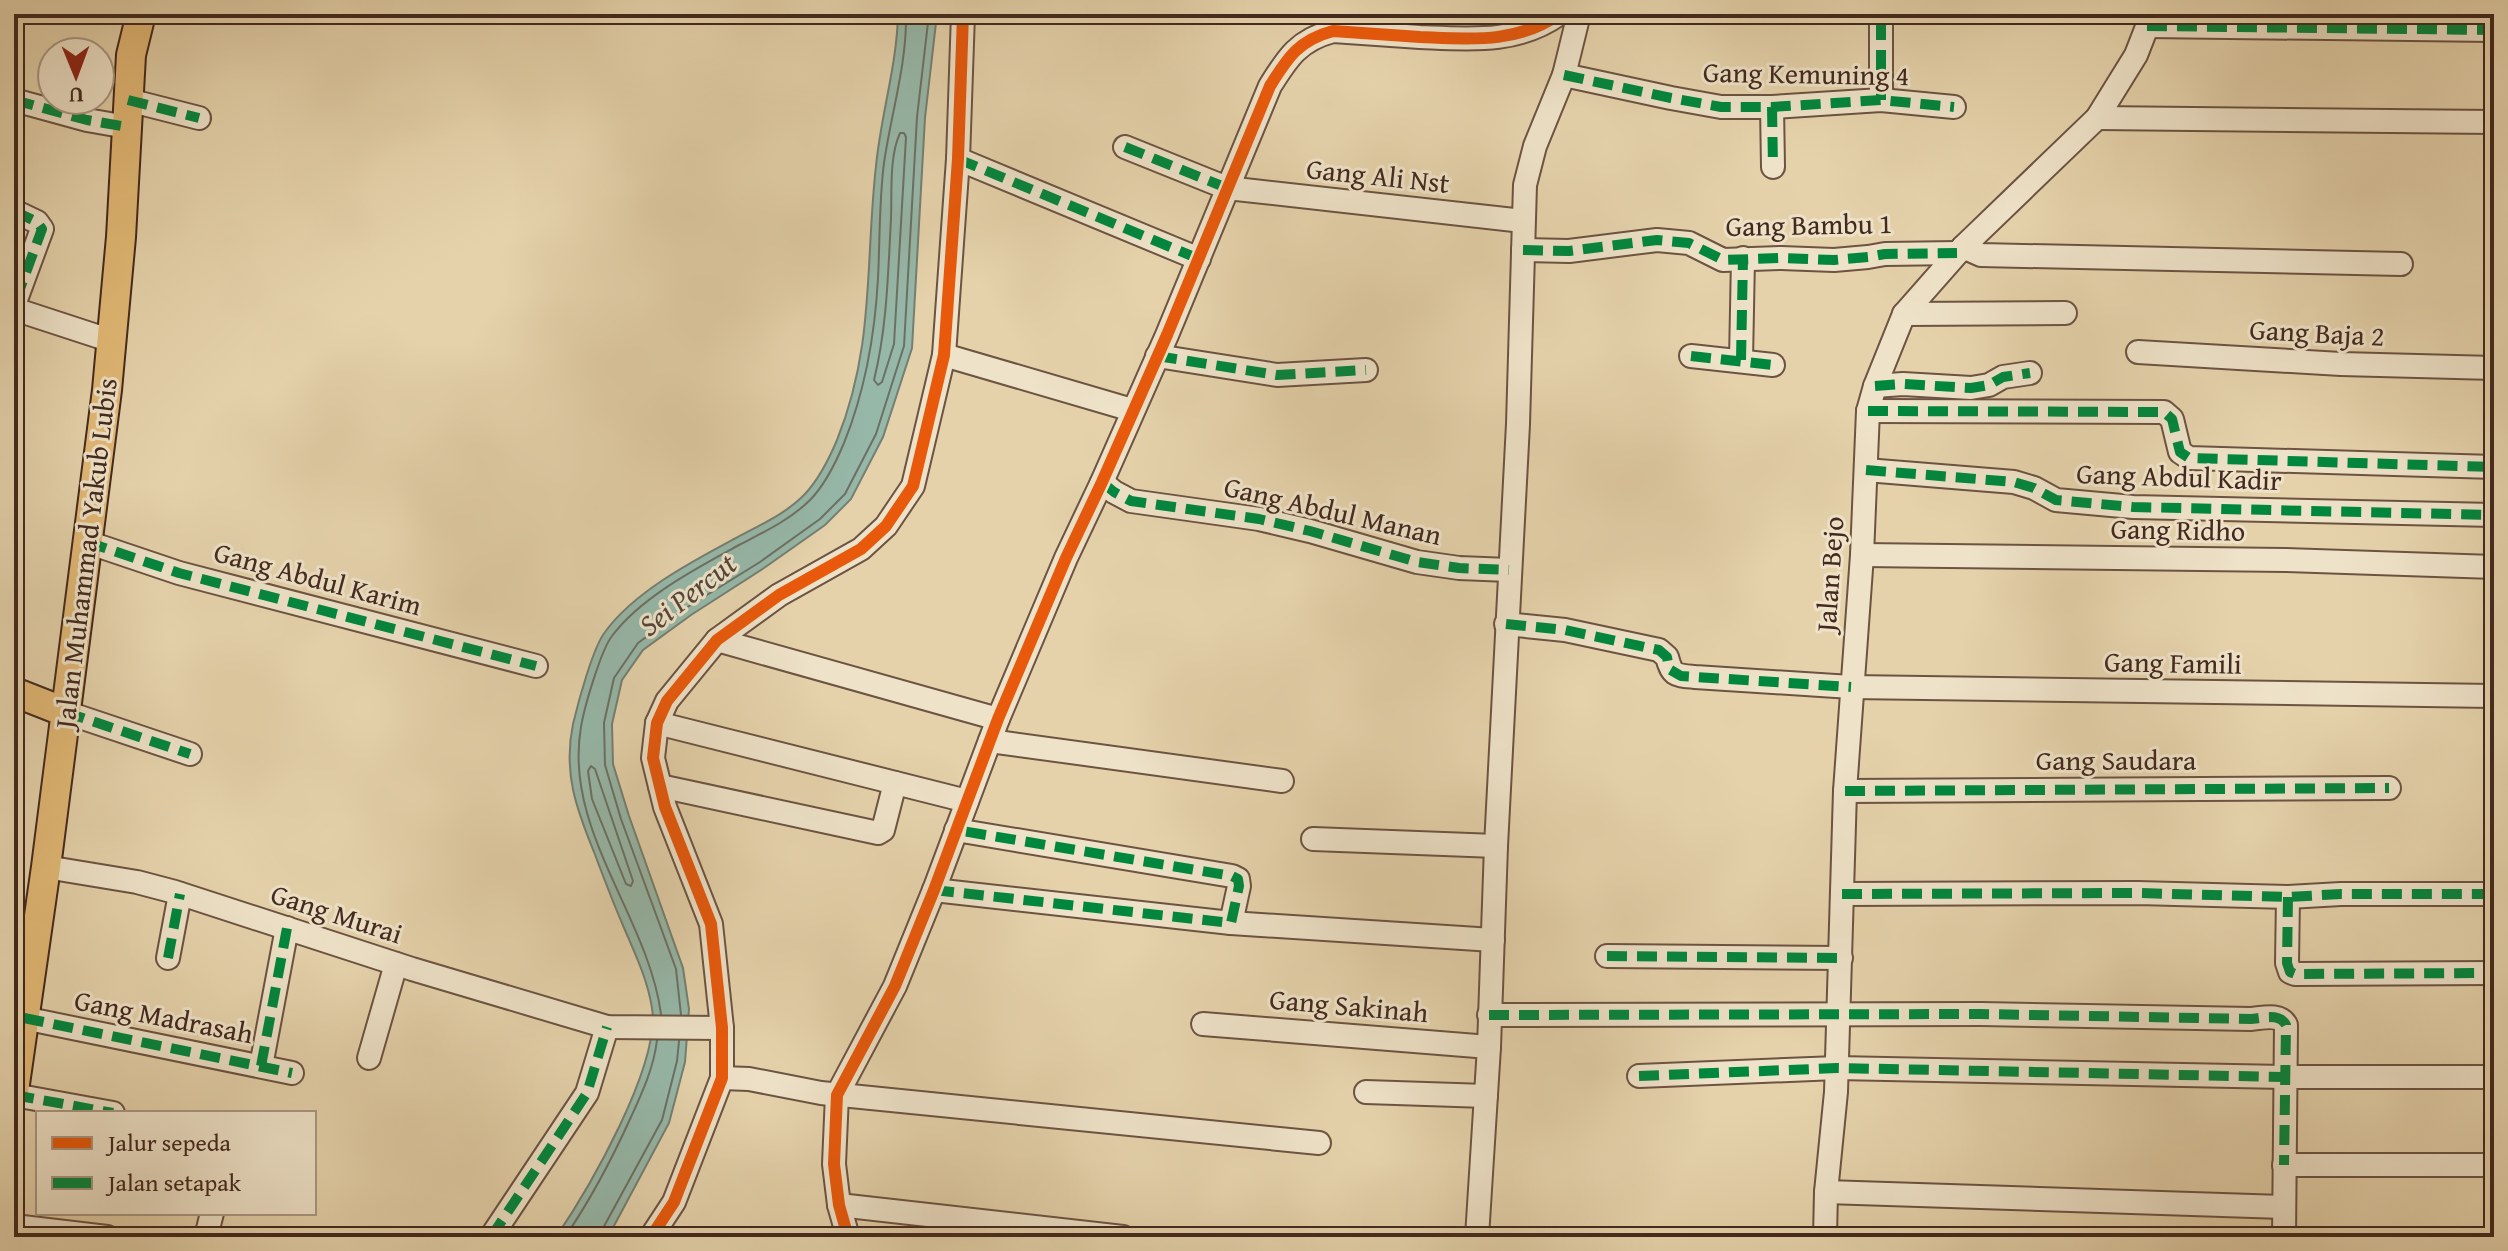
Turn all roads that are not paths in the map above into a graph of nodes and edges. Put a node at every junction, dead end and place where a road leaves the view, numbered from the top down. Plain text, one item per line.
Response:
1 (141, 14) edge
2 (963, 14) edge
3 (1559, 14) edge
4 (1579, 14) edge
5 (1881, 14) edge
6 (2150, 20) edge
7 (2494, 30) edge
8 (1564, 75) junction
9 (14, 100) edge
10 (1881, 100) junction
11 (1772, 107) junction
12 (1954, 107) dead end
13 (127, 114) junction
14 (199, 118) dead end
15 (2097, 118) junction
16 (2494, 122) edge
17 (1125, 147) dead end
18 (958, 159) junction
19 (1773, 167) dead end
20 (1227, 188) junction
21 (14, 211) edge
22 (1523, 221) junction
23 (1523, 250) junction
24 (1960, 250) junction
25 (1743, 258) junction
26 (1199, 259) junction
27 (2401, 264) dead end
28 (19, 276) edge
29 (14, 307) edge
30 (2065, 313) dead end
31 (1904, 314) junction
32 (112, 341) junction
33 (2138, 352) dead end
34 (944, 355) junction
35 (1157, 356) junction
36 (1691, 356) dead end
37 (1741, 360) junction
38 (1773, 365) dead end
39 (2494, 368) edge
40 (1366, 370) dead end
41 (2030, 373) dead end
42 (1875, 386) junction
43 (1132, 410) junction
44 (1868, 411) junction
45 (2494, 467) edge
46 (1866, 470) junction
47 (1102, 482) junction
48 (2494, 515) edge
49 (87, 542) junction
50 (1862, 555) junction
51 (2494, 567) edge
52 (1509, 570) junction
53 (1506, 624) junction
54 (717, 640) junction
55 (536, 666) dead end
56 (1851, 687) junction
57 (14, 692) edge
58 (2494, 696) edge
59 (65, 712) junction
60 (998, 719) junction
61 (657, 723) junction
62 (990, 741) junction
63 (190, 754) dead end
64 (1282, 781) dead end
65 (895, 783) junction
66 (660, 786) junction
67 (2389, 788) dead end
68 (1845, 791) junction
69 (967, 801) junction
70 (956, 830) junction
71 (1313, 839) dead end
72 (1496, 846) junction
73 (46, 867) junction
74 (934, 890) junction
75 (180, 894) junction
76 (1842, 894) junction
77 (2494, 894) edge
78 (2288, 897) junction
79 (1231, 923) junction
80 (287, 928) junction
81 (1493, 940) junction
82 (1607, 956) dead end
83 (168, 958) dead end
84 (1841, 958) junction
85 (396, 964) junction
86 (2494, 973) edge
87 (1838, 1014) junction
88 (1489, 1015) junction
89 (19, 1017) edge
90 (1203, 1024) dead end
91 (612, 1027) junction
92 (715, 1028) junction
93 (1489, 1047) junction
94 (369, 1058) dead end
95 (261, 1066) junction
96 (1837, 1068) junction
97 (292, 1073) dead end
98 (1639, 1076) dead end
99 (2284, 1077) junction
100 (2494, 1077) edge
101 (722, 1078) junction
102 (15, 1079) edge
103 (1366, 1092) dead end
104 (837, 1095) junction
105 (1486, 1096) junction
106 (107, 1111) edge
107 (1319, 1143) dead end
108 (2284, 1165) junction
109 (2494, 1165) edge
110 (1826, 1192) junction
111 (839, 1205) junction
112 (2283, 1207) junction
113 (212, 1215) edge
114 (14, 1226) edge
115 (107, 1237) edge
116 (206, 1237) edge
117 (491, 1237) edge
118 (651, 1237) edge
119 (848, 1237) edge
120 (1123, 1237) edge
121 (1477, 1237) edge
122 (1825, 1237) edge
123 (2284, 1237) edge

1 - 13 main road, Jalan Muhammad Yakub Lubis
2 - 18 street
3 - 20 street
4 - 8 street
5 - 10 street
6 - 7 street
6 - 15 street, Jalan Bejo
8 - 11 street, Gang Kemuning 4
8 - 22 street
9 - 13 street
10 - 11 street, Gang Kemuning 4
10 - 12 street, Gang Kemuning 4
11 - 19 street
13 - 14 street
13 - 32 main road, Jalan Muhammad Yakub Lubis
15 - 16 street
15 - 24 street, Jalan Bejo
17 - 20 street, Gang Ali Nst
18 - 26 street
18 - 34 street
20 - 22 street, Gang Ali Nst
20 - 26 street
21 - 28 street
22 - 23 street
23 - 25 street, Gang Bambu 1
23 - 52 street
24 - 25 street, Gang Bambu 1
24 - 27 street, Gang Bambu 1
24 - 31 street, Jalan Bejo
25 - 37 street
26 - 35 street
28 - 29 street
29 - 32 street
30 - 31 street
31 - 42 street, Jalan Bejo
32 - 49 main road, Jalan Muhammad Yakub Lubis
33 - 39 street, Gang Baja 2
34 - 43 street
34 - 54 street
35 - 40 street
35 - 43 street
36 - 37 street
37 - 38 street
41 - 42 street
42 - 44 street, Jalan Bejo
43 - 47 street
44 - 45 street
44 - 46 street, Jalan Bejo
46 - 48 street, Gang Abdul Kadir
46 - 50 street, Jalan Bejo
47 - 52 street, Gang Abdul Manan
47 - 60 street
49 - 55 street, Gang Abdul Karim
49 - 59 main road, Jalan Muhammad Yakub Lubis
50 - 51 street, Gang Ridho
50 - 56 street, Jalan Bejo
52 - 53 street
53 - 56 street, Gang Famili
53 - 72 street
54 - 60 street
54 - 61 street
56 - 58 street, Gang Famili
56 - 68 street, Jalan Bejo
57 - 59 main road
59 - 63 street
59 - 73 main road, Jalan Muhammad Yakub Lubis
60 - 62 street
61 - 65 street
61 - 66 street
62 - 64 street
62 - 69 street
65 - 66 street
65 - 69 street
66 - 92 street
67 - 68 street, Gang Saudara
68 - 76 street, Jalan Bejo
69 - 70 street
70 - 74 street
70 - 79 street
71 - 72 street
72 - 81 street
73 - 75 street, Gang Murai
73 - 89 main road, Jalan Muhammad Yakub Lubis
74 - 79 street
74 - 104 street
75 - 80 street, Gang Murai
75 - 83 street
76 - 78 street
76 - 84 street, Jalan Bejo
77 - 78 street
78 - 86 street
79 - 81 street
80 - 85 street, Gang Murai
80 - 95 street
81 - 88 street
82 - 84 street
84 - 87 street, Jalan Bejo
85 - 91 street, Gang Murai
85 - 94 street
87 - 88 street
87 - 96 street, Jalan Bejo
87 - 99 street
88 - 93 street
89 - 95 street, Gang Madrasah
89 - 102 main road, Jalan Muhammad Yakub Lubis
90 - 93 street, Gang Sakinah
91 - 92 street, Gang Murai
91 - 117 street
92 - 101 street
93 - 105 street
95 - 97 street, Gang Madrasah
96 - 98 street
96 - 99 street
96 - 110 street, Jalan Bejo
99 - 100 street
99 - 108 street
101 - 104 street
101 - 118 street
102 - 106 street
103 - 105 street
104 - 107 street
104 - 111 street
105 - 121 street
108 - 109 street
108 - 112 street
110 - 112 street
110 - 122 street, Jalan Bejo
111 - 119 street
111 - 120 street
112 - 123 street
113 - 116 street
114 - 115 street

